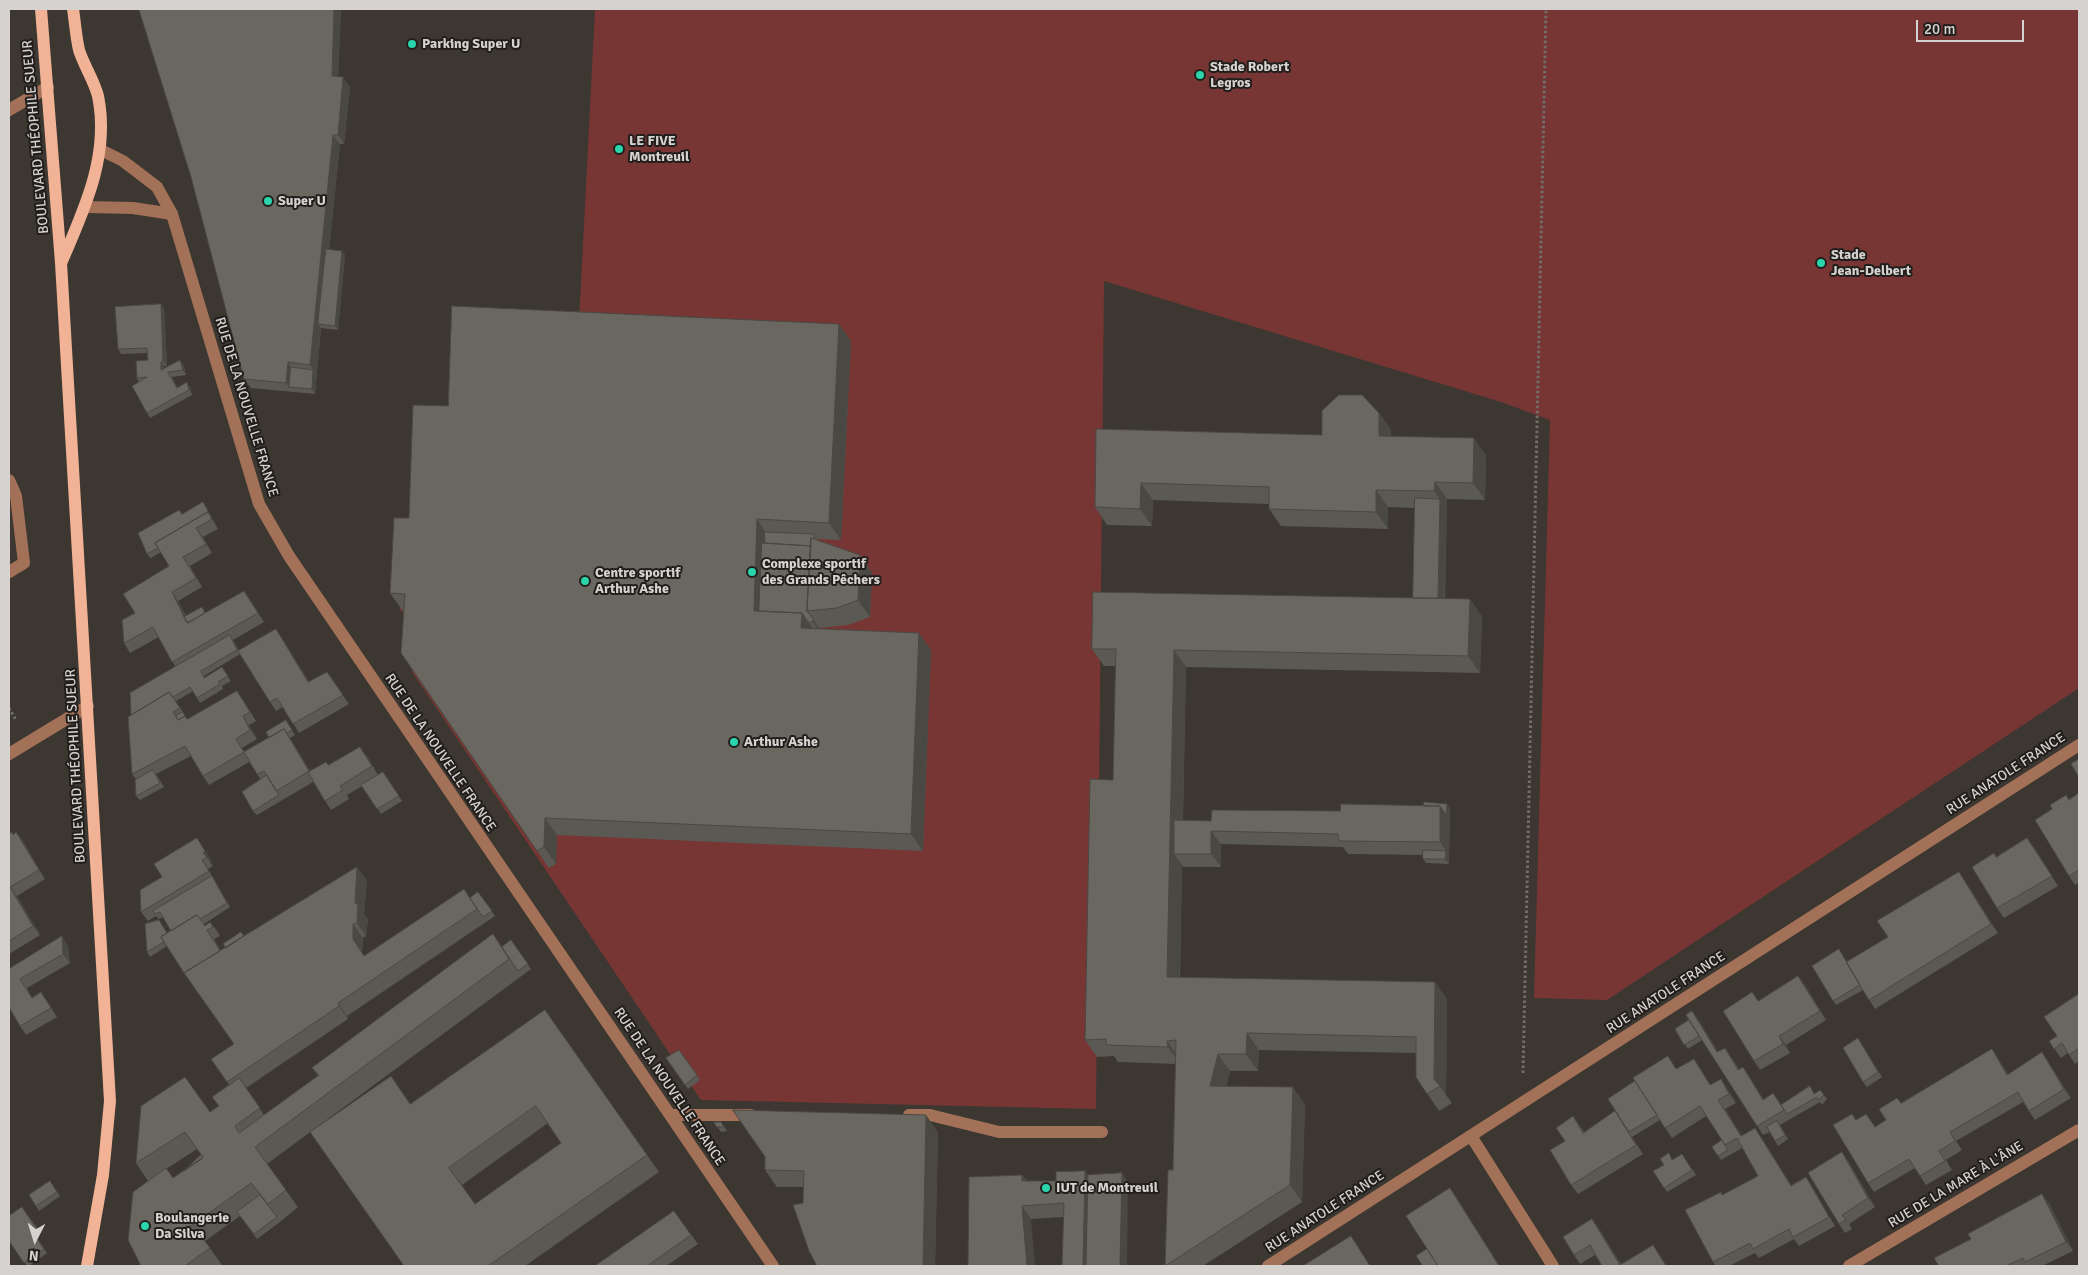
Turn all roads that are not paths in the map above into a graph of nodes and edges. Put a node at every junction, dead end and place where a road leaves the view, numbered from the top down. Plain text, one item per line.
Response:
1 (41, 9) edge
2 (73, 9) edge
3 (48, 87) junction
4 (9, 110) edge
5 (101, 150) junction
6 (86, 207) junction
7 (172, 214) junction
8 (61, 263) junction
9 (9, 480) edge
10 (9, 572) edge
11 (88, 706) junction
12 (2079, 745) edge
13 (9, 754) edge
14 (667, 1110) junction
15 (760, 1115) edge
16 (900, 1115) edge
17 (2079, 1130) edge
18 (1102, 1132) dead end
19 (1471, 1136) junction
20 (87, 1266) edge
21 (773, 1266) edge
22 (1268, 1266) edge
23 (1553, 1266) edge
24 (1849, 1266) edge

1 - 3 main road, BOULEVARD THÉOPHILE SUEUR
2 - 5 main road, BOULEVARD THÉOPHILE SUEUR
3 - 4 street
3 - 8 main road, BOULEVARD THÉOPHILE SUEUR
5 - 6 main road, BOULEVARD THÉOPHILE SUEUR
5 - 7 street, RUE DE LA NOUVELLE FRANCE
6 - 7 street
6 - 8 main road, BOULEVARD THÉOPHILE SUEUR
7 - 14 street, RUE DE LA NOUVELLE FRANCE
8 - 11 main road, BOULEVARD THÉOPHILE SUEUR
9 - 10 street
11 - 13 street
11 - 20 main road, BOULEVARD THÉOPHILE SUEUR
12 - 19 street, RUE ANATOLE FRANCE
14 - 15 street
14 - 21 street, RUE DE LA NOUVELLE FRANCE
16 - 18 street
17 - 24 street, RUE DE LA MARE À L'ÂNE
19 - 22 street, RUE ANATOLE FRANCE
19 - 23 street

